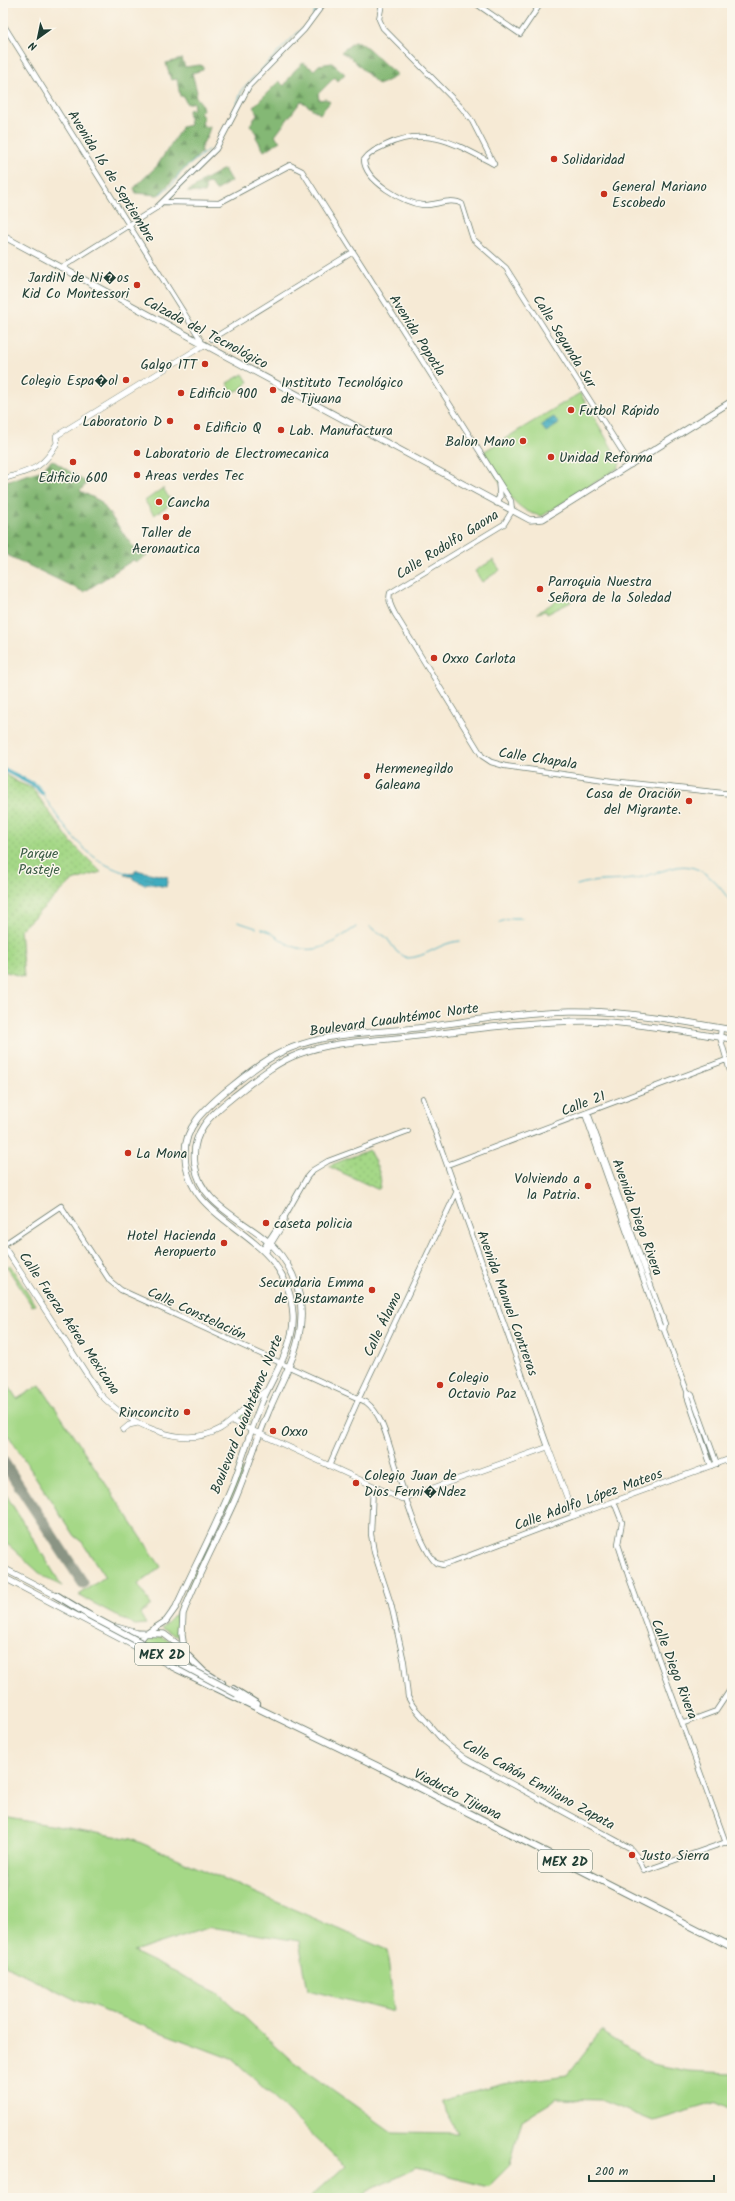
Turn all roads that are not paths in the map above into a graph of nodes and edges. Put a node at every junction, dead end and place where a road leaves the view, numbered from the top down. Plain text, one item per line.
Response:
1 (324, 3) edge
2 (382, 3) edge
3 (475, 3) edge
4 (541, 3) edge
5 (3, 24) edge
6 (163, 202) junction
7 (130, 225) junction
8 (3, 236) edge
9 (353, 252) junction
10 (61, 268) junction
11 (212, 339) dead end
12 (202, 342) junction
13 (732, 402) edge
14 (631, 465) junction
15 (3, 479) edge
16 (500, 484) junction
17 (497, 503) junction
18 (512, 511) junction
19 (390, 593) joint
20 (732, 794) edge
21 (721, 1028) junction
22 (732, 1030) edge
23 (720, 1037) junction
24 (732, 1039) edge
25 (726, 1060) junction
26 (732, 1078) edge
27 (423, 1098) dead end
28 (587, 1114) junction
29 (408, 1131) dead end
30 (447, 1165) junction
31 (457, 1191) junction
32 (285, 1216) junction
33 (270, 1242) junction
34 (3, 1245) edge
35 (264, 1250) junction
36 (280, 1362) junction
37 (288, 1366) junction
38 (267, 1390) junction
39 (687, 1391) junction
40 (359, 1398) junction
41 (232, 1420) junction
42 (138, 1423) junction
43 (123, 1430) dead end
44 (252, 1430) junction
45 (260, 1433) junction
46 (548, 1447) junction
47 (732, 1458) edge
48 (717, 1464) junction
49 (329, 1466) junction
50 (711, 1466) junction
51 (373, 1486) junction
52 (406, 1498) junction
53 (614, 1502) junction
54 (574, 1516) junction
55 (452, 1562) joint
56 (3, 1568) edge
57 (3, 1577) edge
58 (56, 1595) junction
59 (147, 1633) junction
60 (142, 1650) junction
61 (185, 1651) junction
62 (171, 1666) junction
63 (732, 1687) edge
64 (257, 1704) junction
65 (684, 1723) junction
66 (398, 1775) junction
67 (732, 1840) edge
68 (726, 1843) junction
69 (732, 1942) edge
70 (732, 1947) edge

1 - 6 street
2 - 14 street, Calle Segunda Sur
3 - 4 street
5 - 7 street, Avenida 16 de Septiembre
6 - 7 street
6 - 9 street, Avenida Popotla
7 - 10 street
7 - 12 street, Avenida 16 de Septiembre
8 - 10 main road, Calzada del Tecnológico
9 - 11 street
9 - 16 street, Avenida Popotla
10 - 12 main road, Calzada del Tecnológico
12 - 15 main road
12 - 17 main road, Calzada del Tecnológico
13 - 14 main road
14 - 18 main road, Calzada del Tecnológico
16 - 17 main road
16 - 18 street, Avenida Popotla
17 - 18 main road, Calzada del Tecnológico
18 - 19 street, Calle Rodolfo Gaona
19 - 20 street, Calle Chapala
21 - 22 main road, Boulevard Cuauhtémoc Norte
21 - 23 street
21 - 35 main road, Boulevard Cuauhtémoc Norte
23 - 24 main road, Boulevard Cuauhtémoc Norte
23 - 25 street
23 - 33 main road, Boulevard Cuauhtémoc Norte
25 - 26 street
25 - 28 street, Calle 21
27 - 30 street, Avenida Manuel Contreras
28 - 30 street, Calle 21
28 - 39 street, Avenida Diego Rivera
29 - 32 street
30 - 31 street, Avenida Manuel Contreras
31 - 40 street, Calle Álamo
31 - 46 street, Avenida Manuel Contreras
32 - 33 street
32 - 33 street
33 - 35 street
33 - 37 main road, Boulevard Cuauhtémoc Norte
34 - 36 street, Calle Constelación
34 - 42 main road, Calle Fuerza Aérea Mexicana
35 - 36 main road, Boulevard Cuauhtémoc Norte
36 - 37 street, Calle Constelación
36 - 38 main road, Boulevard Cuauhtémoc Norte
37 - 40 street, Calle Constelación
37 - 45 main road, Boulevard Cuauhtémoc Norte
38 - 41 main road, Calle Fuerza Aérea Mexicana
38 - 44 main road, Boulevard Cuauhtémoc Norte
39 - 48 street, Avenida Diego Rivera
39 - 50 street, Avenida Diego Rivera
40 - 49 street, Calle Álamo
40 - 52 street, Calle Constelación
41 - 42 main road, Calle Fuerza Aérea Mexicana
41 - 44 main road
42 - 43 main road
44 - 45 main road
44 - 59 main road, Boulevard Cuauhtémoc Norte
45 - 49 main road
45 - 61 main road, Boulevard Cuauhtémoc Norte
46 - 52 main road
46 - 54 main road, Avenida Manuel Contreras
47 - 48 main road, Calle Adolfo López Mateos
48 - 50 main road, Calle Adolfo López Mateos
49 - 51 main road
50 - 53 main road, Calle Adolfo López Mateos
51 - 52 main road
51 - 68 street, Calle Cañón Emiliano Zapata
52 - 55 street, Calle Constelación
53 - 54 main road, Calle Adolfo López Mateos
53 - 65 street, Calle Diego Rivera
54 - 55 street, Calle Adolfo López Mateos
56 - 58 main road, MEX 2D
57 - 60 main road, MEX 2D
58 - 59 main road, MEX 2D
58 - 64 highway, MEX 2D, bridge
59 - 60 main road, MEX 2D
59 - 61 main road, MEX 2D
60 - 62 main road, MEX 2D
61 - 62 main road, MEX 2D
61 - 64 highway, MEX 2D
62 - 66 highway, Viaducto Tijuana / MEX 2D
63 - 65 street
64 - 66 highway, Viaducto Tijuana / MEX 2D
65 - 68 street, Calle Diego Rivera
66 - 69 highway, Viaducto Tijuana / MEX 2D
66 - 70 highway, Viaducto Tijuana / MEX 2D
67 - 68 street

